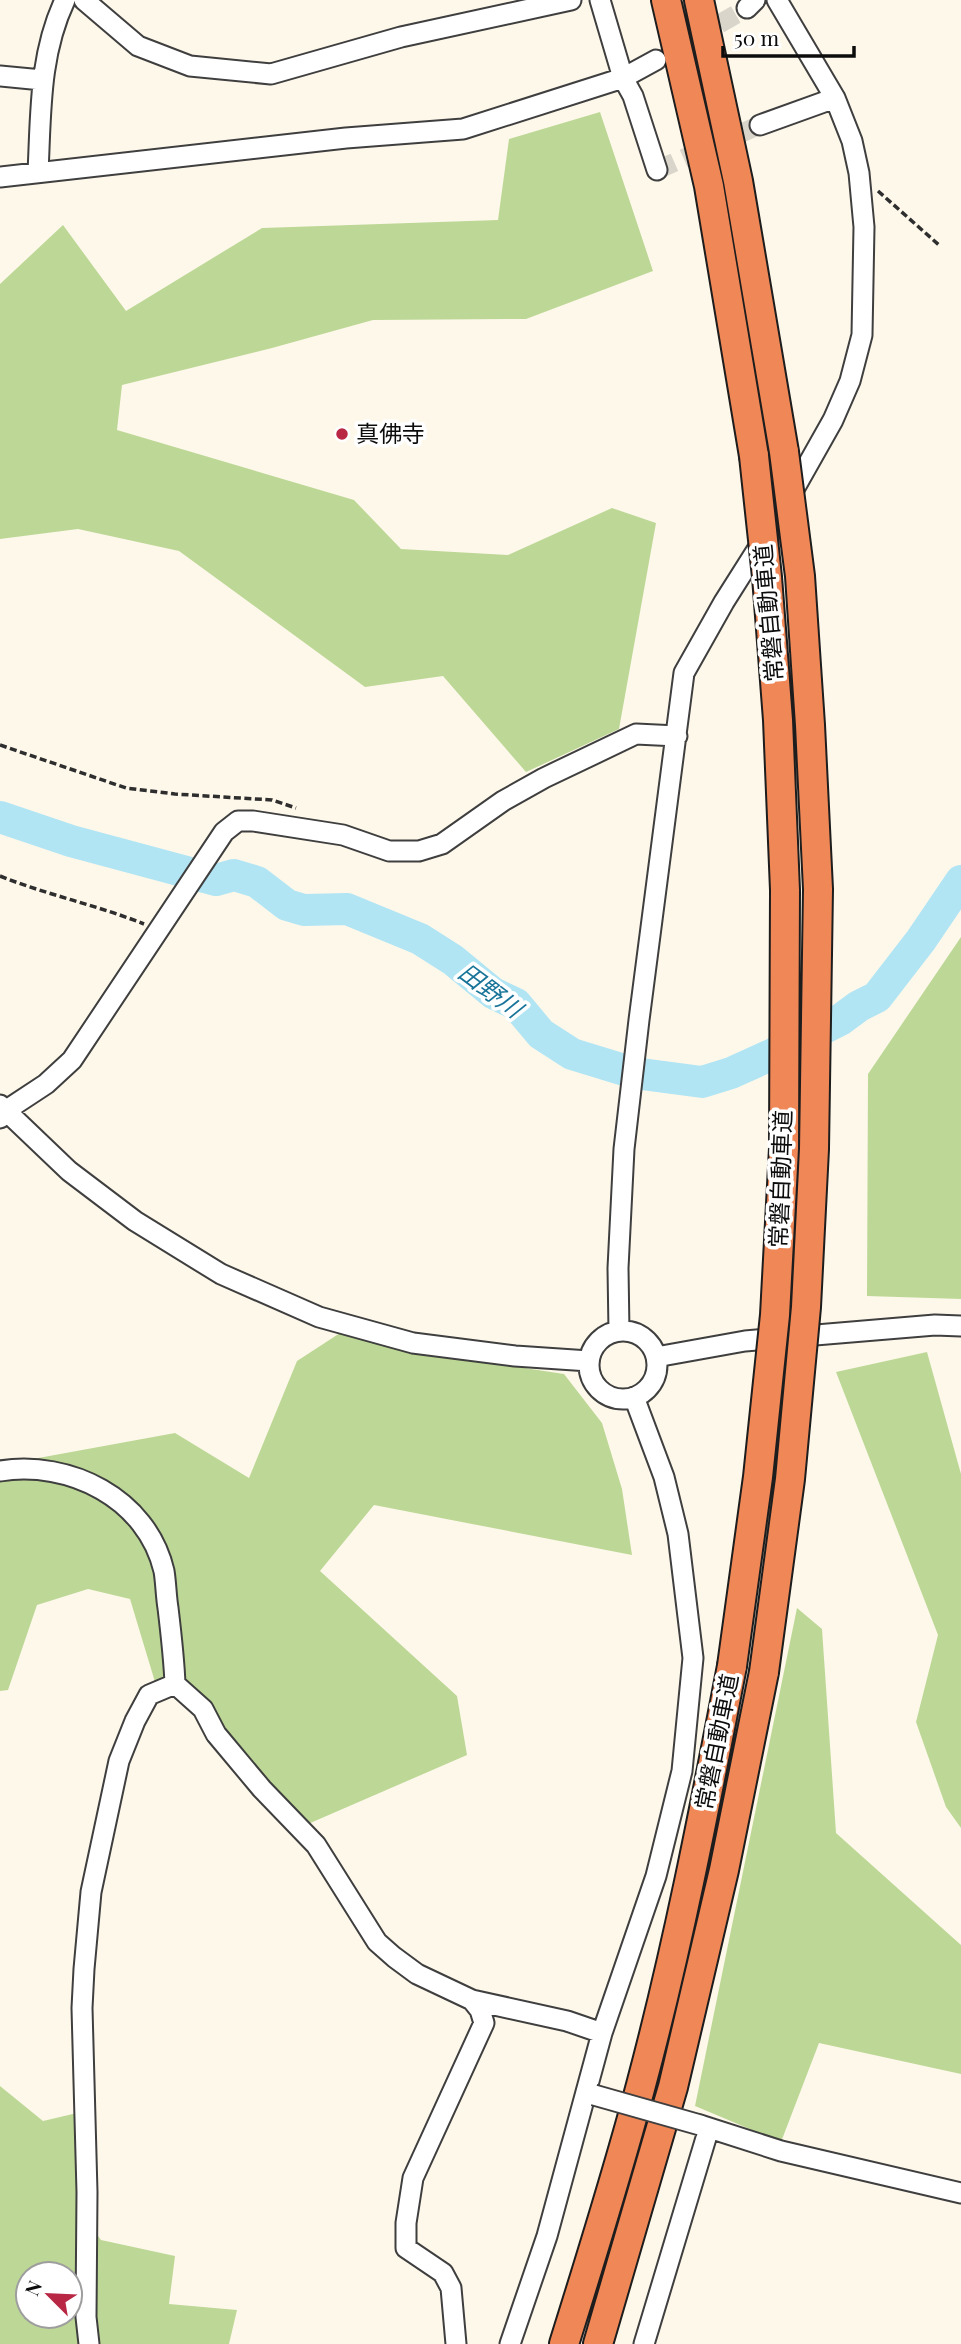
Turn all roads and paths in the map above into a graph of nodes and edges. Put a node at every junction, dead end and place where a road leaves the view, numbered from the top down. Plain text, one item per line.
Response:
1 (65, 0) edge
2 (84, 0) edge
3 (571, 0) edge
4 (600, 0) edge
5 (666, 0) edge
6 (699, 0) edge
7 (777, 0) edge
8 (656, 60) tunnel mouth
9 (0, 76) edge
10 (623, 78) junction
11 (42, 80) junction
12 (835, 97) junction
13 (760, 125) tunnel mouth
14 (657, 170) dead end
15 (38, 172) junction
16 (859, 173) junction
17 (0, 177) edge
18 (939, 245) dead end
19 (677, 736) junction
20 (0, 745) edge
21 (296, 808) dead end
22 (0, 876) edge
23 (159, 929) junction
24 (2, 1111) edge
25 (961, 1326) edge
26 (619, 1331) junction
27 (656, 1357) junction
28 (589, 1360) junction
29 (634, 1397) junction
30 (0, 1471) edge
31 (175, 1684) junction
32 (472, 2000) junction
33 (602, 2033) junction
34 (590, 2093) junction
35 (705, 2127) junction
36 (961, 2193) edge
37 (89, 2344) edge
38 (456, 2344) edge
39 (510, 2344) edge
40 (564, 2344) edge
41 (598, 2344) edge
42 (644, 2344) edge

1 - 11 street
2 - 3 street
4 - 10 street
5 - 40 highway, 常磐自動車道, bridge
6 - 41 highway, 常磐自動車道, bridge
7 - 12 street
8 - 10 street
9 - 11 street
10 - 14 street
10 - 15 street
11 - 15 street
12 - 13 street
12 - 16 street
15 - 17 street
16 - 18 path
16 - 19 street
19 - 23 street
19 - 26 street
20 - 21 path
22 - 23 path
23 - 24 street
24 - 28 street
25 - 27 street
26 - 27 street
26 - 28 street
27 - 29 street
28 - 29 street
29 - 33 street
30 - 31 street
31 - 32 street
31 - 37 street
32 - 33 street
32 - 38 street
33 - 34 street
34 - 35 street, bridge
34 - 39 street
35 - 36 street
35 - 42 street

